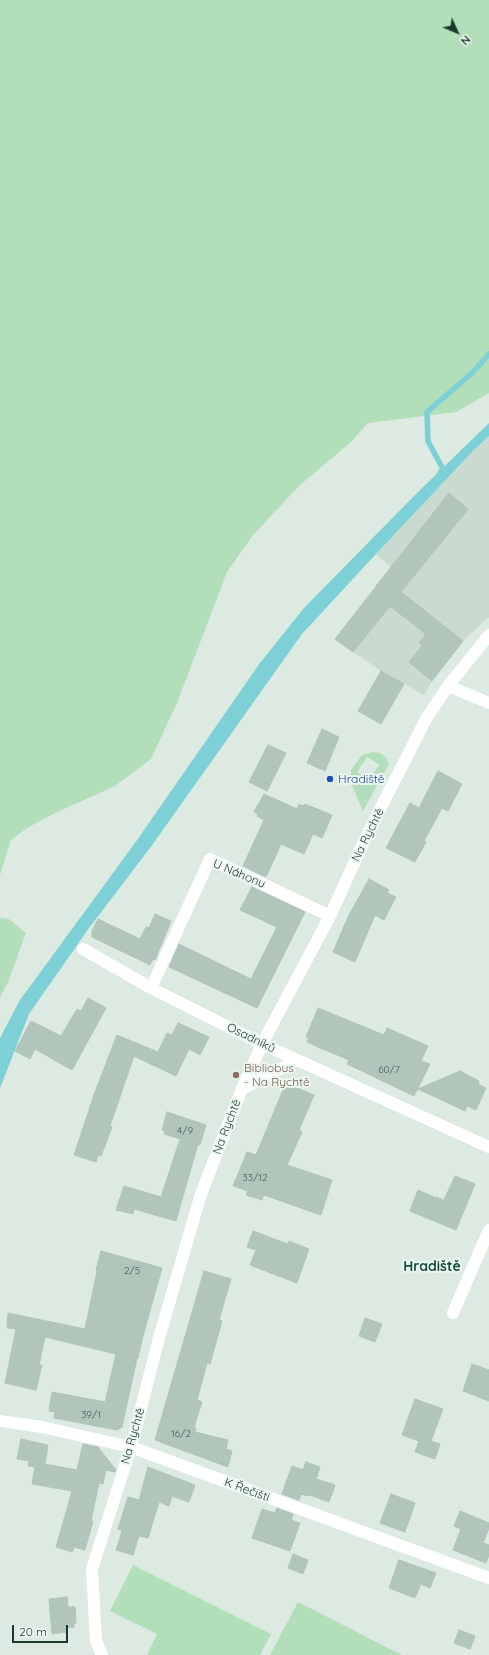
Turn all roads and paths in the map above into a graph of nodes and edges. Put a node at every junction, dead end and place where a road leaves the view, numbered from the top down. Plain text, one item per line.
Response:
1 (489, 635) edge
2 (448, 686) junction
3 (489, 703) edge
4 (330, 916) junction
5 (83, 949) dead end
6 (151, 988) junction
7 (262, 1044) junction
8 (297, 1060) junction
9 (242, 1089) junction
10 (489, 1147) edge
11 (489, 1230) edge
12 (453, 1313) dead end
13 (0, 1421) edge
14 (131, 1447) junction
15 (489, 1578) edge
16 (102, 1655) edge

1 - 2 street, Na Rychtě
2 - 3 street
2 - 4 street, Na Rychtě
4 - 6 street, U Náhonu
4 - 7 street, Na Rychtě
5 - 6 street, Osadníků
6 - 7 street, Osadníků
7 - 8 street, Osadníků
7 - 9 street, Na Rychtě
8 - 9 street
8 - 10 street, Osadníků
9 - 14 street, Na Rychtě
11 - 12 street
13 - 14 street, K Řečišti
14 - 15 street, K Řečišti
14 - 16 street, Na Rychtě

